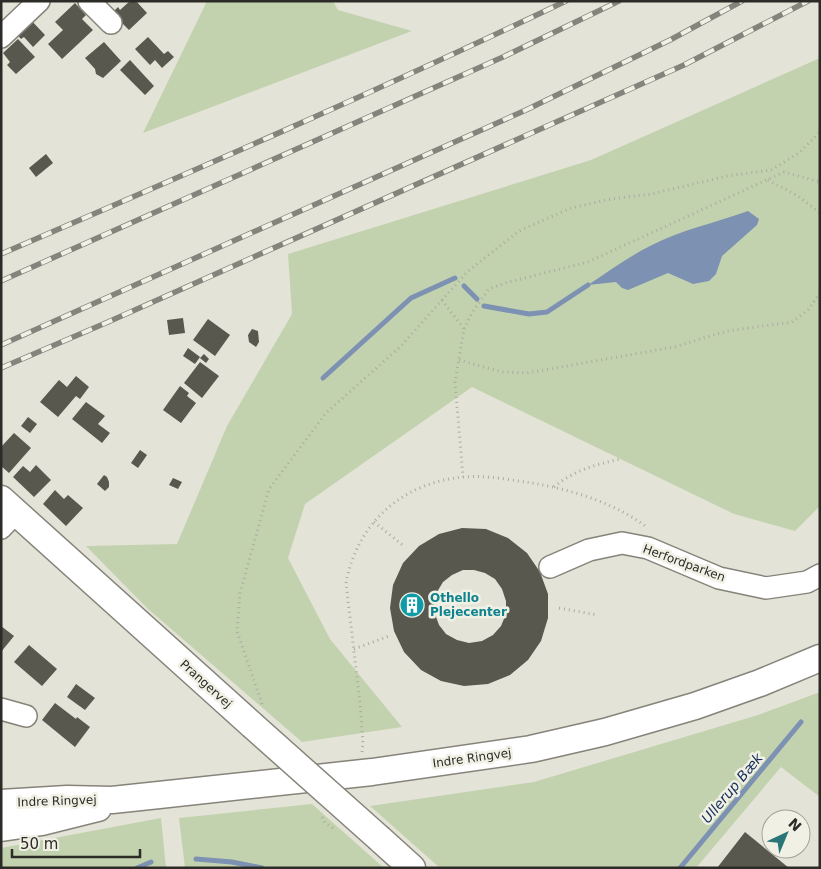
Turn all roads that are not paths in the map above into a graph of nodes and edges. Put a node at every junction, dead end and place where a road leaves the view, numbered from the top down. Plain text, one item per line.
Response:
1 (39, 1) edge
2 (89, 1) edge
3 (111, 23) dead end
4 (1, 38) edge
5 (6, 513) edge
6 (550, 567) dead end
7 (820, 575) edge
8 (820, 658) edge
9 (1, 709) edge
10 (26, 716) dead end
11 (112, 800) junction
12 (1, 804) edge
13 (1, 828) edge
14 (412, 868) edge

1 - 4 street
2 - 3 street
5 - 14 street, Prangervej, bridge
6 - 7 street, Herfordparken
8 - 11 street, Indre Ringvej
9 - 10 street
11 - 12 street, Indre Ringvej
11 - 13 street, Indre Ringvej

